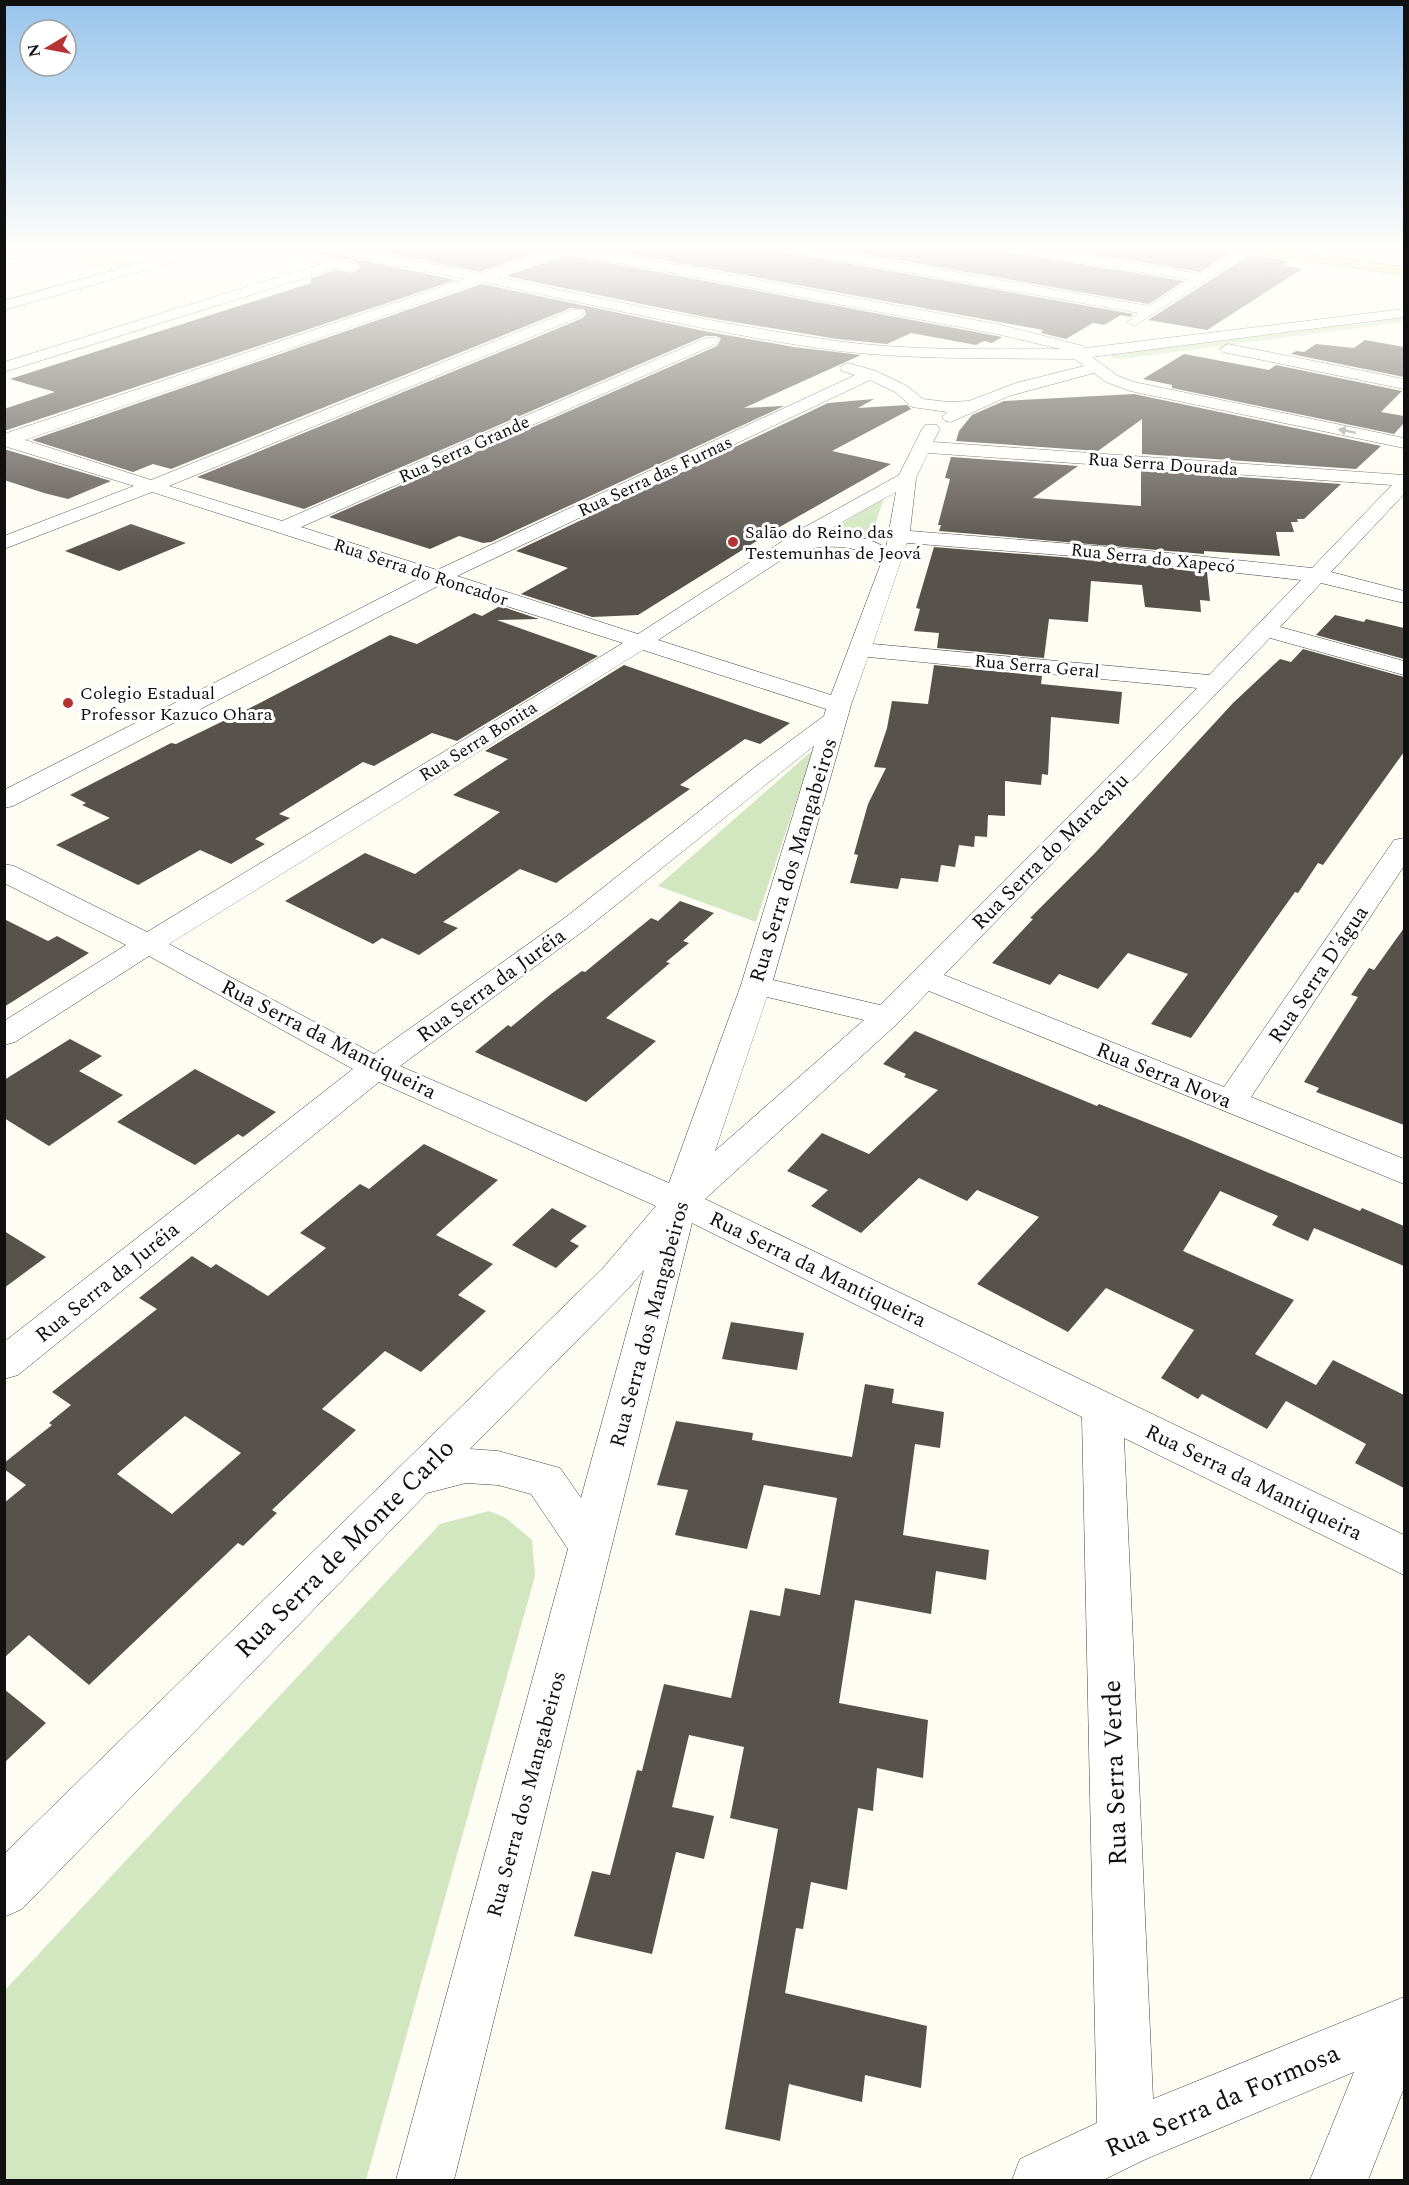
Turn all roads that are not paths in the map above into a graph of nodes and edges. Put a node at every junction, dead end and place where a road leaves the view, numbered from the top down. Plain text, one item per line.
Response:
1 (62, 349) edge
2 (273, 349) edge
3 (495, 349) edge
4 (701, 349) edge
5 (836, 349) edge
6 (886, 349) edge
7 (1045, 349) edge
8 (1069, 349) edge
9 (1084, 349) edge
10 (1110, 349) edge
11 (1228, 349) joint
12 (1078, 352) junction
13 (1037, 355) junction
14 (4, 367) edge
15 (1098, 368) junction
16 (870, 374) junction
17 (1404, 384) edge
18 (918, 403) junction
19 (969, 406) junction
20 (931, 429) junction
21 (6, 440) edge
22 (1404, 443) edge
23 (922, 447) junction
24 (907, 478) junction
25 (1404, 482) edge
26 (152, 486) junction
27 (283, 528) junction
28 (899, 536) junction
29 (4, 543) edge
30 (791, 546) junction
31 (891, 565) junction
32 (1316, 575) junction
33 (439, 577) junction
34 (1404, 597) edge
35 (1265, 630) junction
36 (639, 643) junction
37 (859, 649) junction
38 (1404, 668) edge
39 (1215, 683) junction
40 (837, 712) junction
41 (4, 800) edge
42 (1404, 846) edge
43 (4, 872) edge
44 (148, 944) junction
45 (925, 978) junction
46 (756, 985) junction
47 (887, 1016) junction
48 (4, 1035) edge
49 (376, 1068) junction
50 (1231, 1102) junction
51 (1404, 1172) edge
52 (680, 1202) junction
53 (4, 1364) edge
54 (1102, 1407) junction
55 (413, 1479) junction
56 (590, 1546) junction
57 (1404, 1556) edge
58 (4, 1891) edge
59 (1403, 2024) edge
60 (1126, 2139) junction
61 (425, 2181) edge
62 (1041, 2181) edge
63 (1339, 2181) edge

1 - 14 street
2 - 21 street
3 - 26 street
4 - 27 street, Rua Serra Grande
5 - 16 street
6 - 13 street
7 - 13 street
8 - 12 street
9 - 12 street
10 - 12 street
11 - 15 street
11 - 17 street
12 - 13 street
12 - 15 street
15 - 19 street
22 -> 15 street
16 - 18 street
16 - 33 street, Rua Serra das Furnas
18 - 19 street
18 - 20 street
19 - 20 street
20 - 23 street
21 - 26 street, Rua Serra do Roncador
23 - 24 street
23 - 25 street, Rua Serra Dourada
24 - 28 street, Rua Serra dos Mangabeiros
24 - 30 street, Rua Serra Bonita
25 - 32 street, Rua Serra do Maracaju
26 - 27 street, Rua Serra do Roncador
26 - 29 street
27 - 33 street, Rua Serra do Roncador
28 - 31 street, Rua Serra dos Mangabeiros
28 - 32 street, Rua Serra do Xapecó
30 - 31 street
30 - 36 street, Rua Serra Bonita
31 - 37 street, Rua Serra dos Mangabeiros
32 - 34 street, Rua Serra do Xapecó
32 - 35 street, Rua Serra do Maracaju
33 - 36 street, Rua Serra do Roncador
33 - 41 street, Rua Serra das Furnas
35 - 38 street
35 - 39 street, Rua Serra do Maracaju
36 - 40 street, Rua Serra do Roncador
36 - 44 street, Rua Serra Bonita
37 - 39 street, Rua Serra Geral
37 - 40 street, Rua Serra dos Mangabeiros
39 - 45 street, Rua Serra do Maracaju
40 - 46 street, Rua Serra dos Mangabeiros
40 - 49 street, Rua Serra da Juréia
42 - 50 street, Rua Serra D'água
43 - 44 street, Rua Serra da Mantiqueira
44 - 48 street, Rua Serra Bonita
44 - 49 street, Rua Serra da Mantiqueira
45 - 47 street, Rua Serra do Maracaju
45 - 50 street, Rua Serra Nova
46 - 47 street
46 - 52 street, Rua Serra dos Mangabeiros
47 - 52 street, Rua Serra do Maracaju
49 - 52 street, Rua Serra da Mantiqueira
49 - 53 street, Rua Serra da Juréia
50 - 51 street, Rua Serra Nova
52 - 54 street, Rua Serra da Mantiqueira
52 - 55 street, Rua Serra de Monte Carlo
52 - 56 street, Rua Serra dos Mangabeiros
54 - 57 street, Rua Serra da Mantiqueira
54 - 60 street, Rua Serra Verde
55 - 56 street
55 - 58 street, Rua Serra de Monte Carlo
56 - 61 street, Rua Serra dos Mangabeiros
59 - 60 street, Rua Serra da Formosa
59 - 63 street
60 - 62 street, Rua Serra da Formosa

